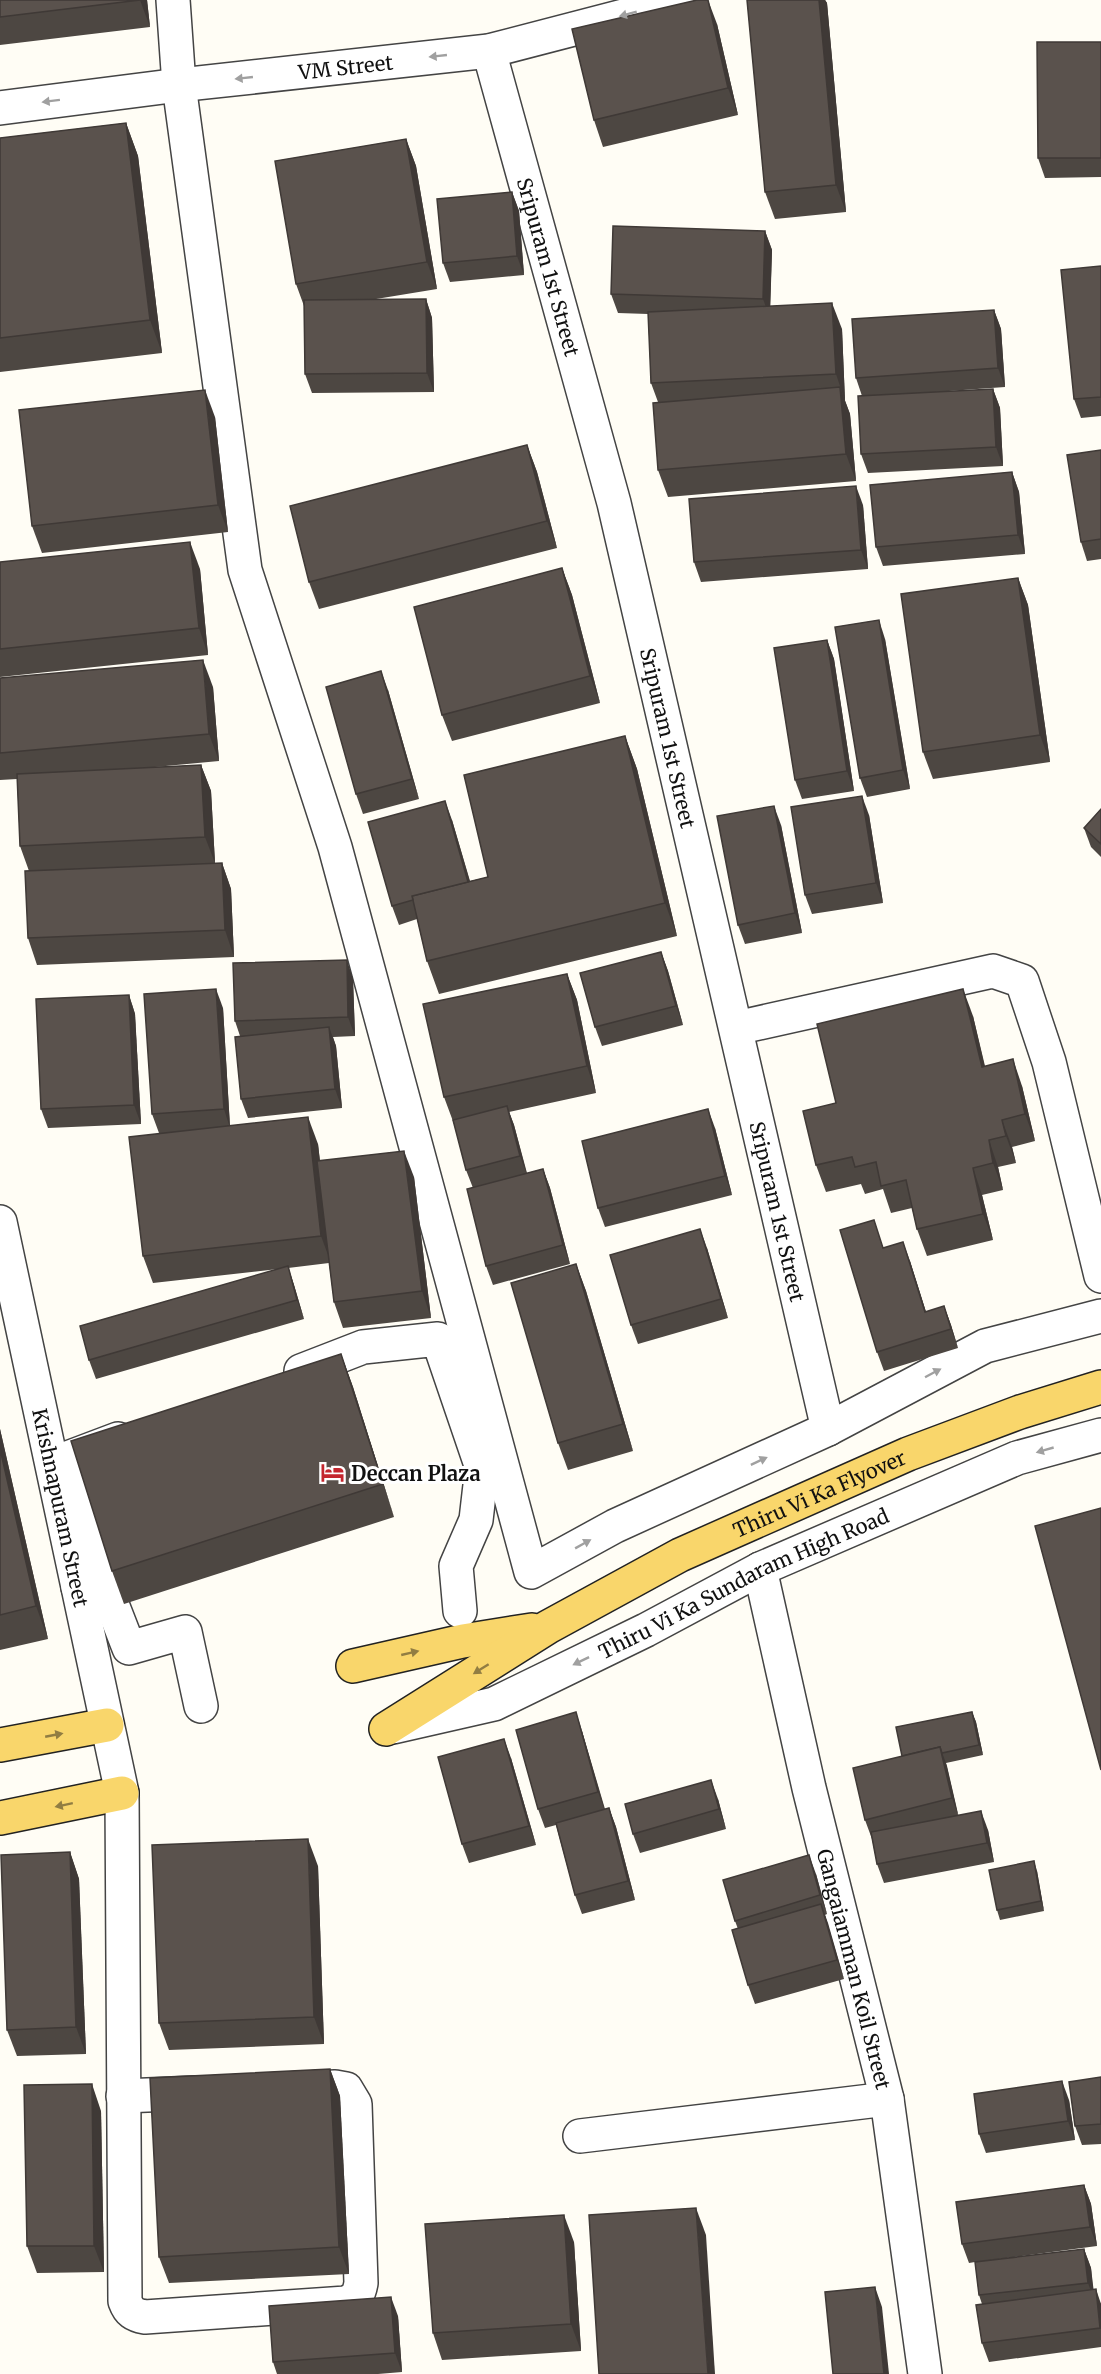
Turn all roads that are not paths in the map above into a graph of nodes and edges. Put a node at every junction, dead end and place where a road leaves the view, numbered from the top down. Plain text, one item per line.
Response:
1 (173, 0) edge
2 (685, 0) edge
3 (489, 51) junction
4 (179, 85) junction
5 (0, 108) edge
6 (736, 1028) junction
7 (0, 1222) edge
8 (1101, 1276) edge
9 (1101, 1317) edge
10 (275, 1380) edge
11 (1101, 1388) edge
12 (828, 1429) junction
13 (142, 1430) edge
14 (1101, 1435) edge
15 (760, 1569) junction
16 (89, 1582) junction
17 (460, 1611) dead end
18 (548, 1627) junction
19 (353, 1666) dead end
20 (201, 1706) dead end
21 (107, 1725) junction
22 (386, 1729) joint
23 (0, 1745) edge
24 (122, 1793) junction
25 (0, 1818) edge
26 (264, 2090) edge
27 (229, 2091) edge
28 (123, 2096) junction
29 (887, 2099) junction
30 (580, 2136) dead end
31 (925, 2374) edge

1 - 4 street
2 -> 3 street, VM Street
3 -> 4 street, VM Street
3 - 6 street, Sripuram 1st Street
4 -> 5 street, VM Street
4 -> 12 street
6 - 8 street
6 - 12 street, Sripuram 1st Street
7 - 16 street, Krishnapuram Street
12 -> 9 street
10 - 17 street
11 - 18 main road, Thiru Vi Ka Flyover
13 - 16 street
14 -> 15 street, Thiru Vi Ka Sundaram High Road
15 -> 22 street, Thiru Vi Ka Sundaram High Road
15 - 29 street, Gangaiamman Koil Street
16 - 20 street
16 - 21 street, Krishnapuram Street
19 -> 18 main road, Thiru Vi Ka Flyover
18 -> 22 main road, Thiru Vi Ka Flyover
23 -> 21 main road
21 - 24 street, Krishnapuram Street
24 -> 25 main road
24 - 28 street, Krishnapuram Street
26 - 28 street, Krishnapuram Street
27 - 28 street
29 - 30 street
29 - 31 street, Gangaiamman Koil Street

